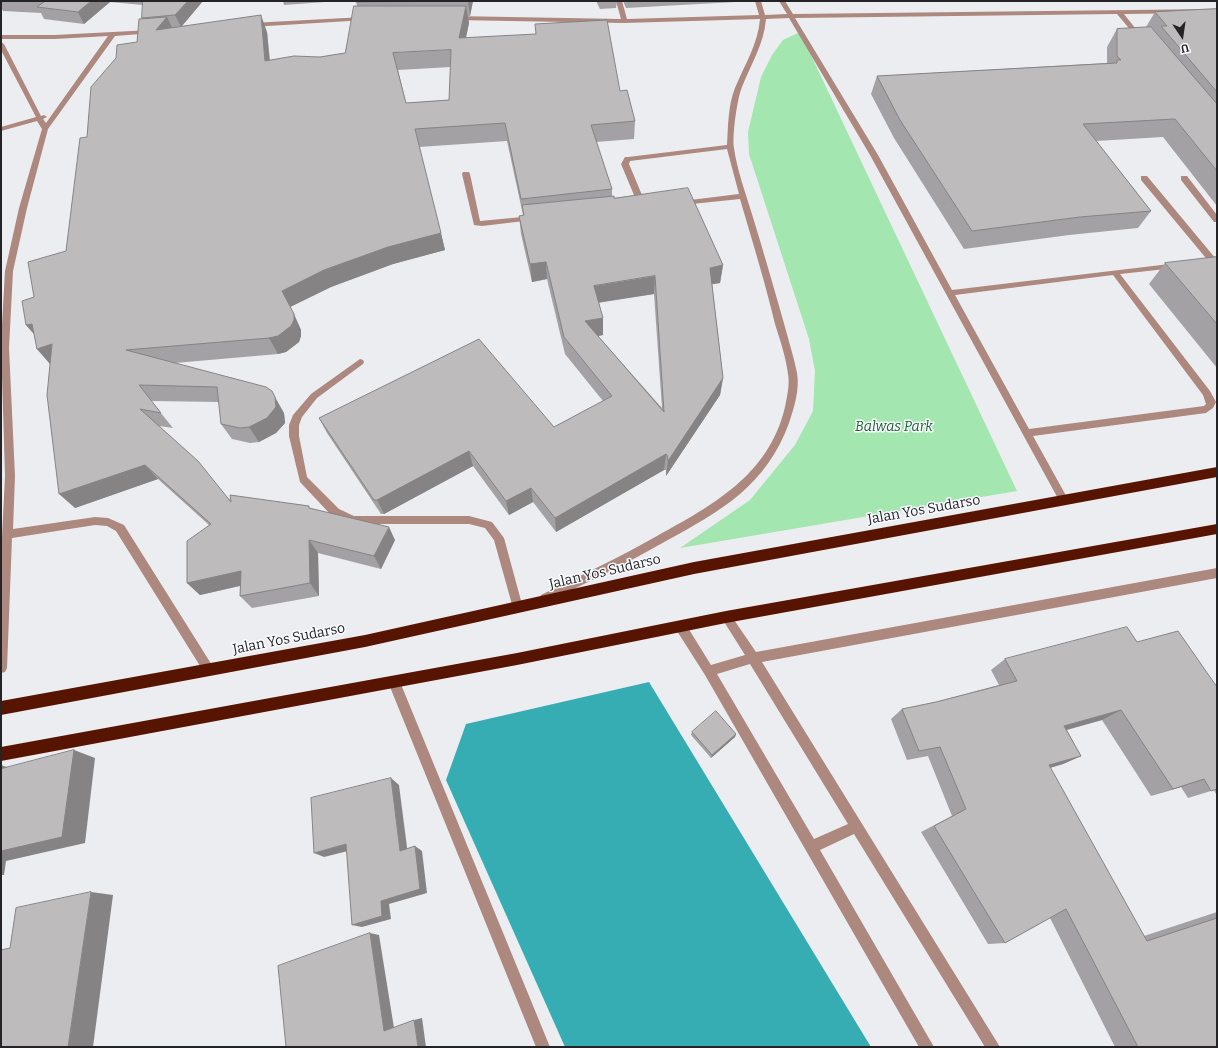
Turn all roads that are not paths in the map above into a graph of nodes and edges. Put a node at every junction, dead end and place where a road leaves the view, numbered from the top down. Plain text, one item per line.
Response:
1 (619, 1) edge
2 (758, 1) edge
3 (782, 1) edge
4 (1217, 11) edge
5 (1118, 12) junction
6 (792, 16) junction
7 (763, 17) junction
8 (368, 18) edge
9 (447, 18) edge
10 (624, 21) junction
11 (245, 25) edge
12 (159, 31) edge
13 (112, 35) junction
14 (1, 37) edge
15 (1143, 42) edge
16 (1, 44) edge
17 (56, 115) junction
18 (39, 118) junction
19 (45, 128) junction
20 (1, 129) edge
21 (730, 147) junction
22 (466, 174) dead end
23 (1144, 178) dead end
24 (1184, 178) dead end
25 (744, 196) junction
26 (672, 204) edge
27 (643, 207) edge
28 (544, 217) edge
29 (1217, 220) edge
30 (1212, 261) edge
31 (1183, 264) edge
32 (1115, 273) junction
33 (949, 293) junction
34 (3, 348) edge
35 (360, 362) dead end
36 (1026, 433) junction
37 (1217, 472) edge
38 (1064, 501) junction
39 (1217, 529) edge
40 (8, 534) junction
41 (1217, 573) edge
42 (533, 604) junction
43 (518, 608) junction
44 (726, 618) junction
45 (681, 627) junction
46 (753, 658) junction
47 (1, 668) edge
48 (210, 670) junction
49 (709, 671) junction
50 (394, 682) junction
51 (1, 708) edge
52 (1, 754) edge
53 (857, 826) junction
54 (811, 847) junction
55 (543, 1047) edge
56 (928, 1047) edge
57 (993, 1047) edge

1 - 10 street
2 - 7 street
3 - 6 street
4 - 5 street
5 - 6 street
5 - 15 street
6 - 7 street
6 - 33 street
7 - 10 street
7 - 21 street
8 - 11 street
9 - 10 street
12 - 13 street
13 - 14 street
13 - 17 street
16 - 18 street
17 - 18 street
17 - 19 street
18 - 19 street
18 - 20 street
19 - 34 street
21 - 25 street
21 - 27 street
22 - 28 street
23 - 30 street
24 - 29 street
25 - 26 street
25 - 42 street
31 - 32 street
32 - 33 street
32 - 36 street
33 - 36 street
34 - 40 street
35 - 43 street
36 - 38 street
37 - 38 highway, Jalan Yos Sudarso
38 - 42 highway, Jalan Yos Sudarso
39 - 44 highway
40 - 47 street
40 - 48 street
41 - 46 street
42 - 43 highway, Jalan Yos Sudarso
43 - 48 highway, Jalan Yos Sudarso
44 - 45 highway
44 - 46 street
45 - 49 street
45 - 50 highway
46 - 49 street
46 - 53 street
48 - 51 highway, Jalan Yos Sudarso
49 - 54 street
50 - 52 highway
50 - 55 street
53 - 54 street
53 - 57 street
54 - 56 street

